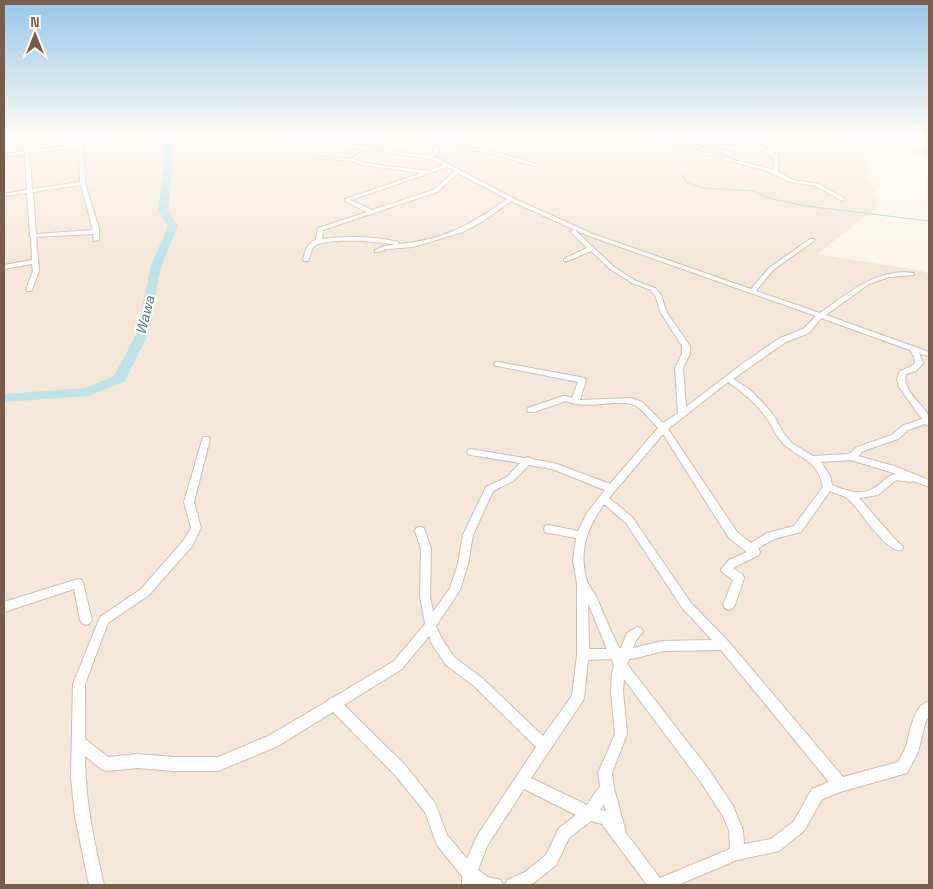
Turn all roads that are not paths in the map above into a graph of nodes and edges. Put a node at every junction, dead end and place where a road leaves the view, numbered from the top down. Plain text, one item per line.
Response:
1 (28, 177) edge
2 (83, 177) edge
3 (412, 177) edge
4 (451, 177) edge
5 (468, 177) edge
6 (786, 177) edge
7 (83, 183) junction
8 (29, 191) junction
9 (4, 195) edge
10 (511, 199) junction
11 (842, 200) dead end
12 (371, 212) junction
13 (568, 225) junction
14 (95, 232) junction
15 (32, 236) junction
16 (96, 240) dead end
17 (812, 240) dead end
18 (319, 241) junction
19 (404, 246) junction
20 (592, 248) junction
21 (378, 251) dead end
22 (306, 260) dead end
23 (566, 260) dead end
24 (34, 262) junction
25 (4, 267) edge
26 (912, 274) dead end
27 (29, 290) dead end
28 (753, 292) junction
29 (820, 316) junction
30 (913, 349) junction
31 (929, 354) edge
32 (498, 364) dead end
33 (728, 379) junction
34 (576, 402) junction
35 (531, 410) dead end
36 (682, 414) junction
37 (928, 421) edge
38 (663, 428) junction
39 (206, 439) dead end
40 (471, 452) dead end
41 (851, 457) junction
42 (813, 459) junction
43 (528, 460) junction
44 (928, 483) edge
45 (828, 487) junction
46 (607, 493) junction
47 (852, 496) junction
48 (548, 529) dead end
49 (420, 531) dead end
50 (581, 535) junction
51 (898, 546) dead end
52 (755, 552) junction
53 (582, 583) junction
54 (729, 605) dead end
55 (4, 607) edge
56 (86, 620) dead end
57 (430, 626) junction
58 (637, 632) dead end
59 (724, 645) junction
60 (583, 655) junction
61 (621, 657) junction
62 (333, 703) junction
63 (929, 706) edge
64 (78, 742) junction
65 (544, 746) junction
66 (522, 781) junction
67 (840, 785) junction
68 (607, 788) junction
69 (589, 814) junction
70 (620, 837) junction
71 (737, 853) junction
72 (469, 879) edge
73 (96, 885) edge
74 (496, 885) edge
75 (512, 885) edge
76 (656, 885) edge
77 (661, 885) edge

1 - 8 street
2 - 7 street
3 - 12 street
4 - 12 street
5 - 10 street
6 - 11 street
7 - 8 street
7 - 14 street
8 - 9 street
8 - 15 street
10 - 13 street
10 - 19 street
12 - 18 street
13 - 20 street
13 - 28 street
14 - 15 street
14 - 16 street
15 - 24 street
17 - 28 street
18 - 19 street
18 - 22 street
19 - 21 street
20 - 23 street
20 - 36 street
24 - 25 street
24 - 27 street
26 - 29 street
28 - 29 street
29 - 30 street
29 - 33 street
30 - 31 street
30 - 37 street
32 - 34 street
33 - 36 street
33 - 42 street
34 - 35 street
34 - 38 street
36 - 38 street
37 - 41 street
38 - 46 street
38 - 52 street
39 - 64 street
40 - 43 street
41 - 42 street
41 - 44 street
42 - 45 street
43 - 46 street
43 - 57 street
44 - 47 street
45 - 47 street
45 - 52 street
46 - 50 street
46 - 59 street
47 - 51 street
48 - 50 street
49 - 57 street
50 - 53 street
52 - 54 street
53 - 60 street
53 - 61 street
55 - 56 street
57 - 62 street
57 - 65 street
58 - 61 street
59 - 61 street
59 - 67 street
60 - 61 street
60 - 65 street
61 - 68 street
61 - 71 street
62 - 64 street
62 - 72 street
63 - 67 street
64 - 73 street
65 - 66 street
66 - 69 street
66 - 72 street
67 - 71 street
68 - 69 street
68 - 70 street
69 - 70 street
69 - 75 street
70 - 76 street
71 - 77 street
72 - 74 street

